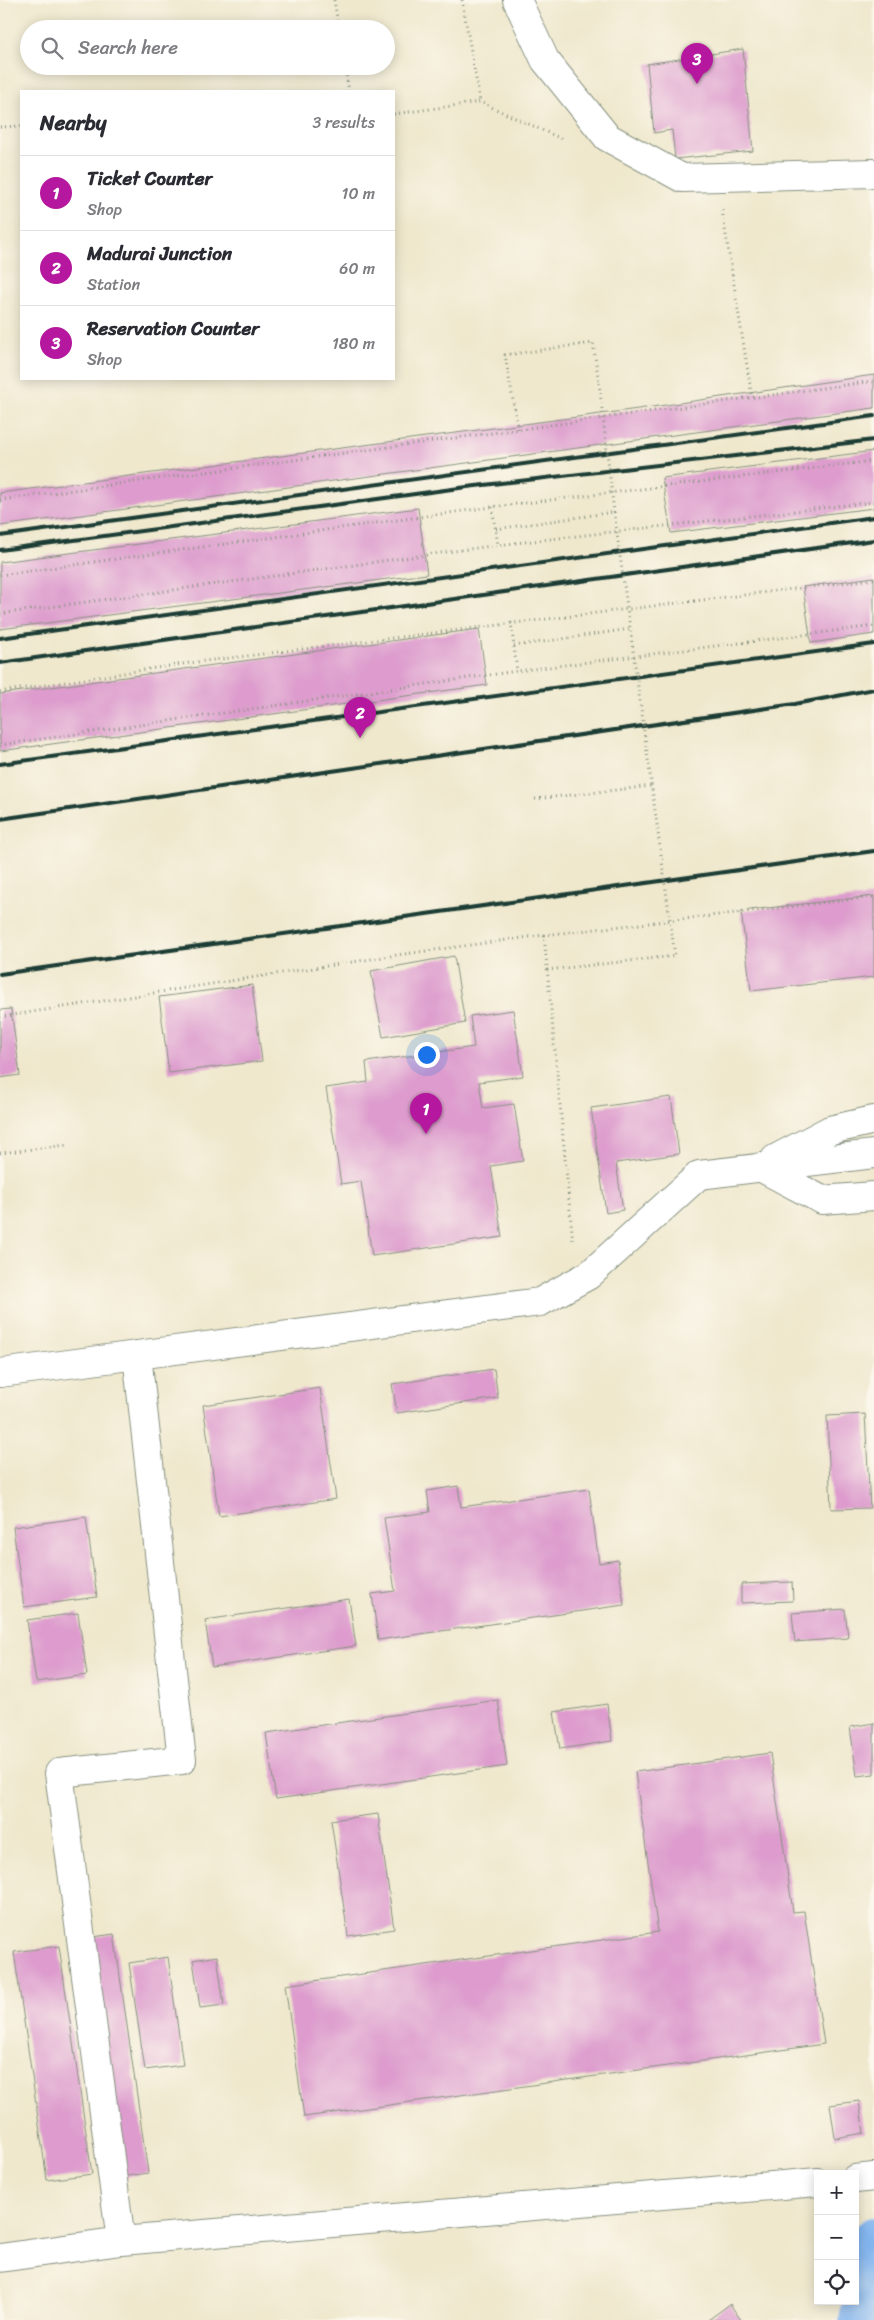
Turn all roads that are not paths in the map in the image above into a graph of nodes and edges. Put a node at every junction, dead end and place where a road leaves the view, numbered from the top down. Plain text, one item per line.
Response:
1 (518, 0) edge
2 (874, 173) edge
3 (874, 1120) edge
4 (874, 1154) edge
5 (760, 1167) junction
6 (874, 1196) edge
7 (137, 1355) junction
8 (0, 1373) edge
9 (874, 2177) edge
10 (859, 2179) edge
11 (814, 2182) edge
12 (121, 2241) junction
13 (0, 2258) edge

1 - 2 street
3 - 5 street
4 - 5 street
5 - 6 street
5 - 7 street
7 - 8 street
7 - 12 street
9 - 10 street
11 - 12 street
12 - 13 street

